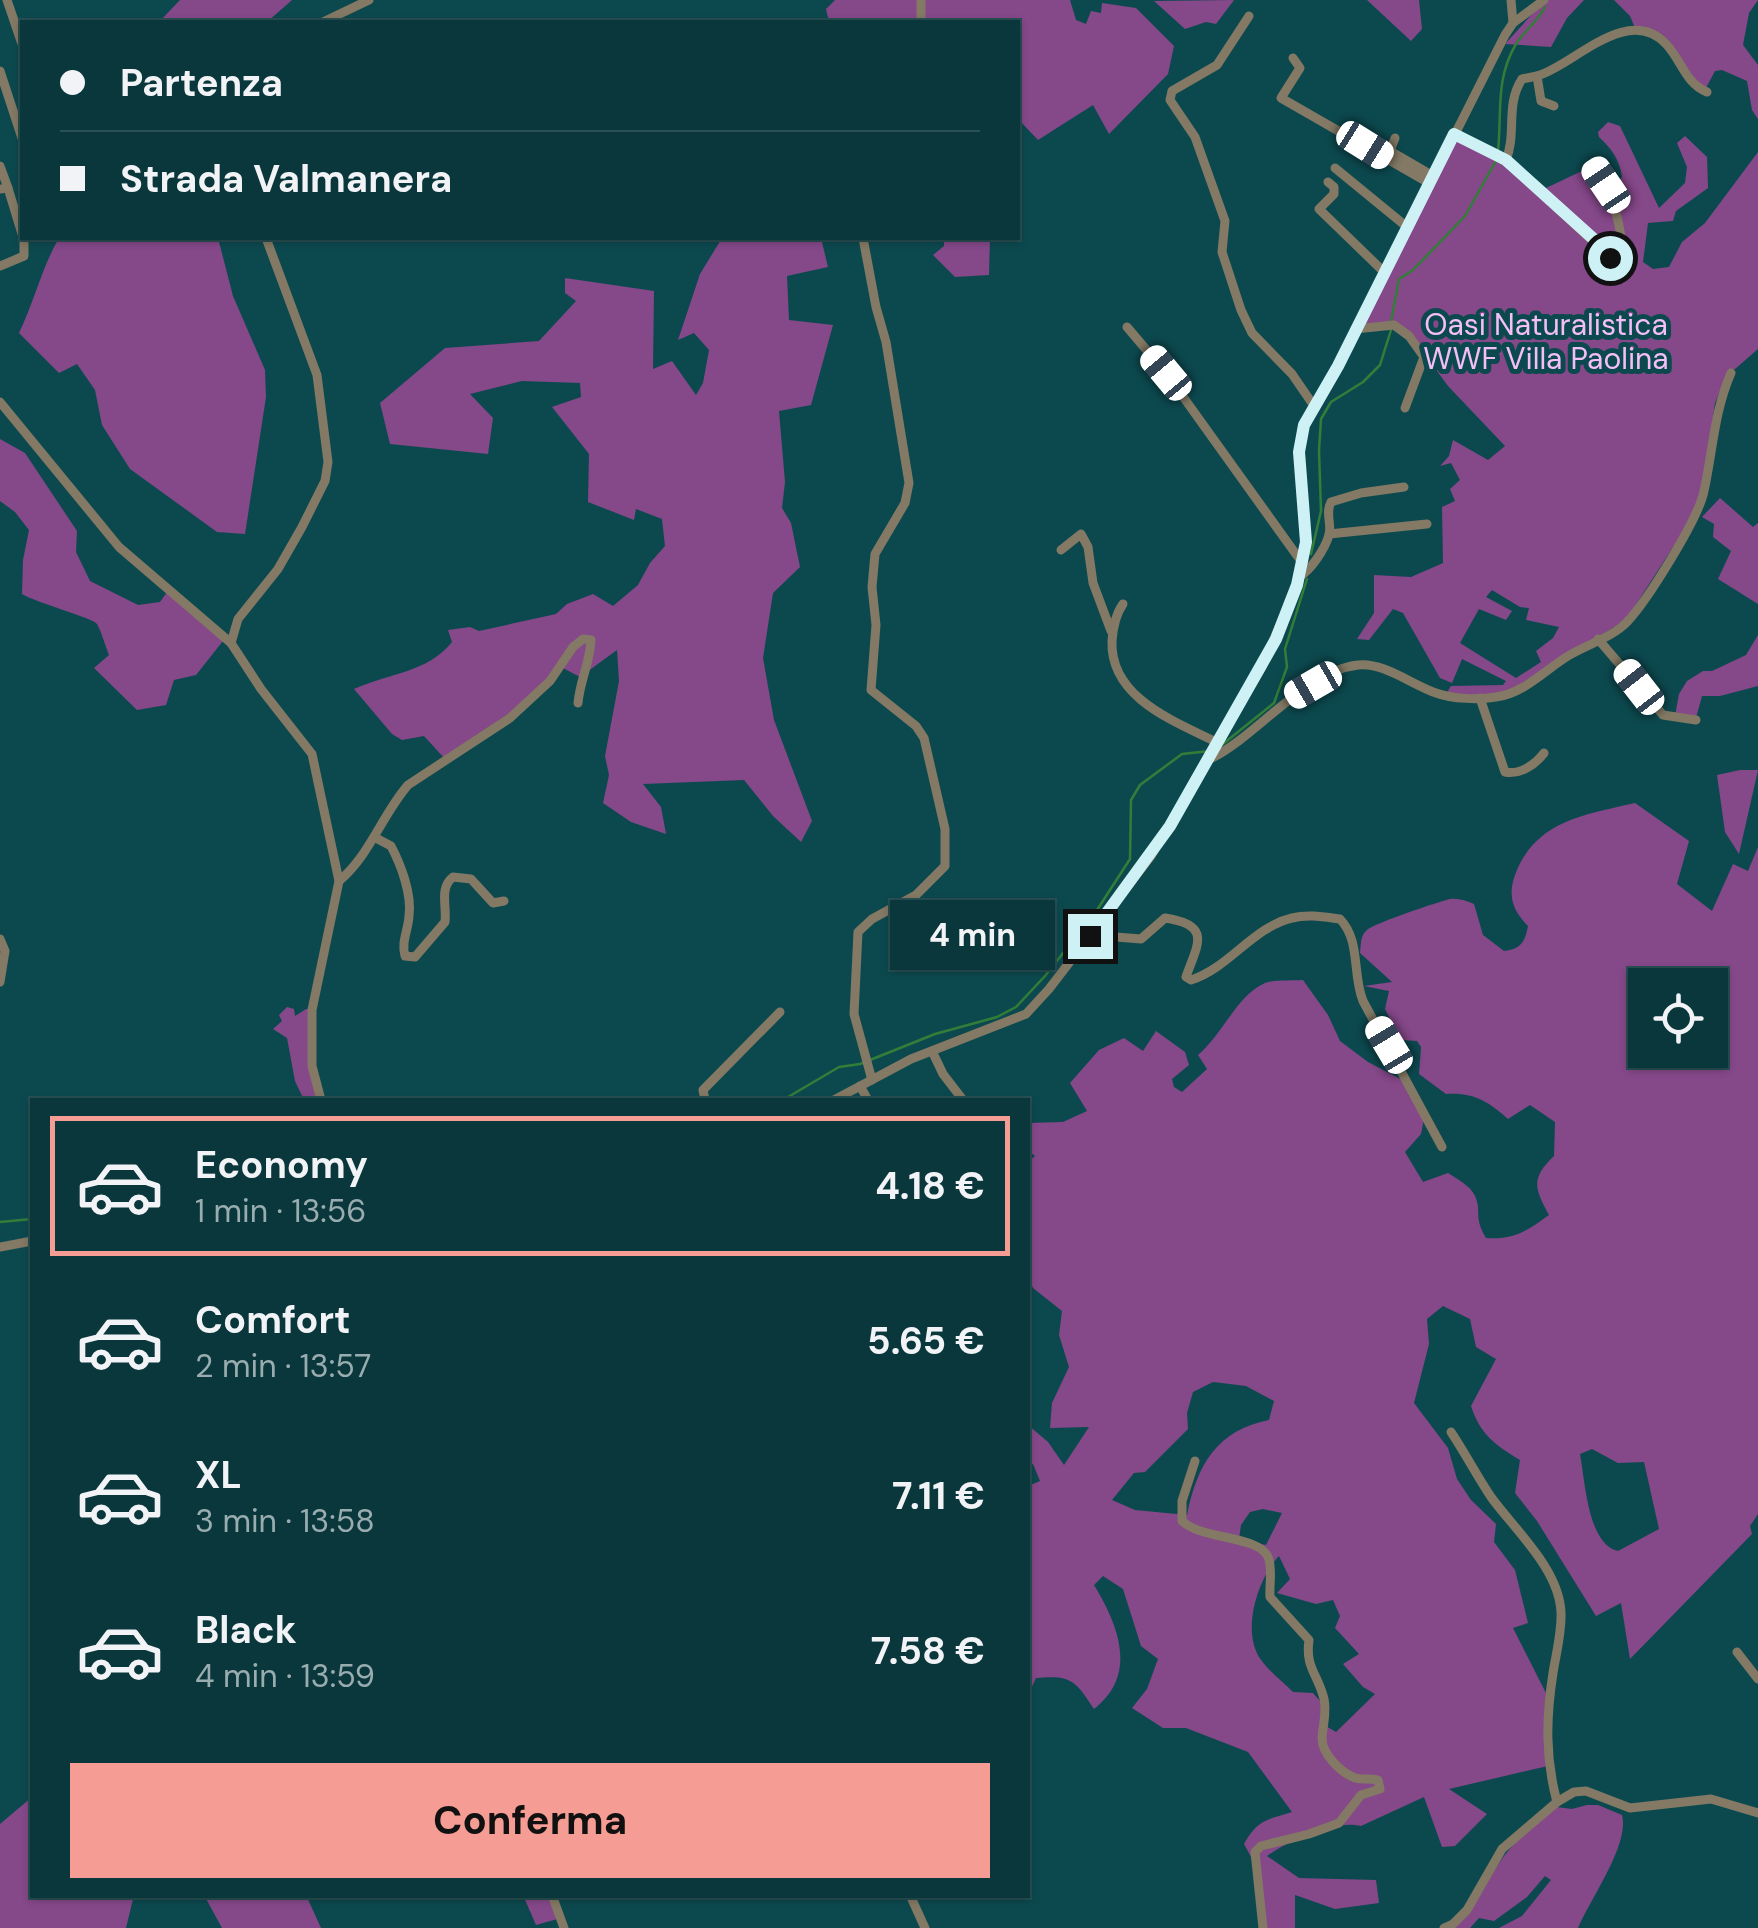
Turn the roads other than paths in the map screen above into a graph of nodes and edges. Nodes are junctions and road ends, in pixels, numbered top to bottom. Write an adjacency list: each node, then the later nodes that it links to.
1 (8, 0): 9 (street)
2 (369, 0): 7 (street)
3 (1511, 0): 8 (street)
4 (1552, 0): 5 (street)
5 (1539, 3): 8 (street)
6 (1249, 16): 36 (street)
7 (327, 20)
8 (1513, 23): 16 (street)
9 (20, 38)
10 (1293, 58): 22 (street)
11 (0, 71): 15 (street)
12 (1537, 76): 13 (street); 14 (street); 18 (street)
13 (1707, 92)
14 (1554, 106)
15 (20, 132)
16 (1454, 134): 18 (street); 22 (street)
17 (1395, 138): 22 (street)
18 (1500, 157): 19 (street)
19 (1593, 164)
20 (0, 166): 24 (street)
21 (1334, 168): 26 (street)
22 (1431, 180): 26 (street)
23 (1328, 182): 31 (street)
24 (4, 189): 25 (street)
25 (19, 210)
26 (1407, 227): 31 (street)
27 (24, 240): 30 (street)
28 (267, 240): 47 (street)
29 (863, 240): 61 (street)
30 (0, 266)
31 (1384, 272): 33 (street)
32 (1127, 327): 42 (street)
33 (1355, 330): 36 (street); 37 (street)
34 (1731, 373): 46 (street)
35 (0, 402): 47 (street)
36 (1314, 406): 42 (street)
37 (1405, 408)
38 (1404, 487): 40 (street)
39 (1427, 524): 40 (street)
40 (1329, 534): 43 (street)
41 (1060, 550): 45 (street)
42 (1303, 564): 43 (street)
43 (1299, 577): 51 (street)
44 (1122, 604): 45 (street)
45 (1112, 634): 51 (street)
46 (1598, 639): 48 (street); 50 (street)
47 (231, 642): 54 (street)
48 (1480, 698): 51 (street); 52 (street)
49 (578, 703): 53 (street)
50 (1696, 720)
51 (1214, 750): 56 (street)
52 (1544, 753)
53 (374, 837): 54 (street); 55 (street)
54 (339, 881): 63 (street)
55 (504, 901)
56 (1090, 936): 60 (street); 68 (street)
57 (0, 938): 58 (street)
58 (0, 982)
59 (780, 1012): 64 (street)
60 (932, 1051): 61 (street); 67 (street)
61 (872, 1080): 62 (street)
62 (860, 1086): 65 (street); 66 (street)
63 (320, 1098)
64 (704, 1098)
65 (838, 1098)
66 (867, 1098)
67 (961, 1098)
68 (1442, 1146)
69 (30, 1241): 70 (street)
70 (0, 1247)
71 (1451, 1432): 75 (street)
72 (1195, 1460): 81 (street)
73 (1736, 1652): 74 (street)
74 (1758, 1679)
75 (1561, 1799): 76 (street); 82 (street)
76 (1758, 1813)
77 (553, 1898): 79 (street)
78 (911, 1898): 80 (street)
79 (564, 1928)
80 (925, 1928)
81 (1263, 1928)
82 (1444, 1928)

